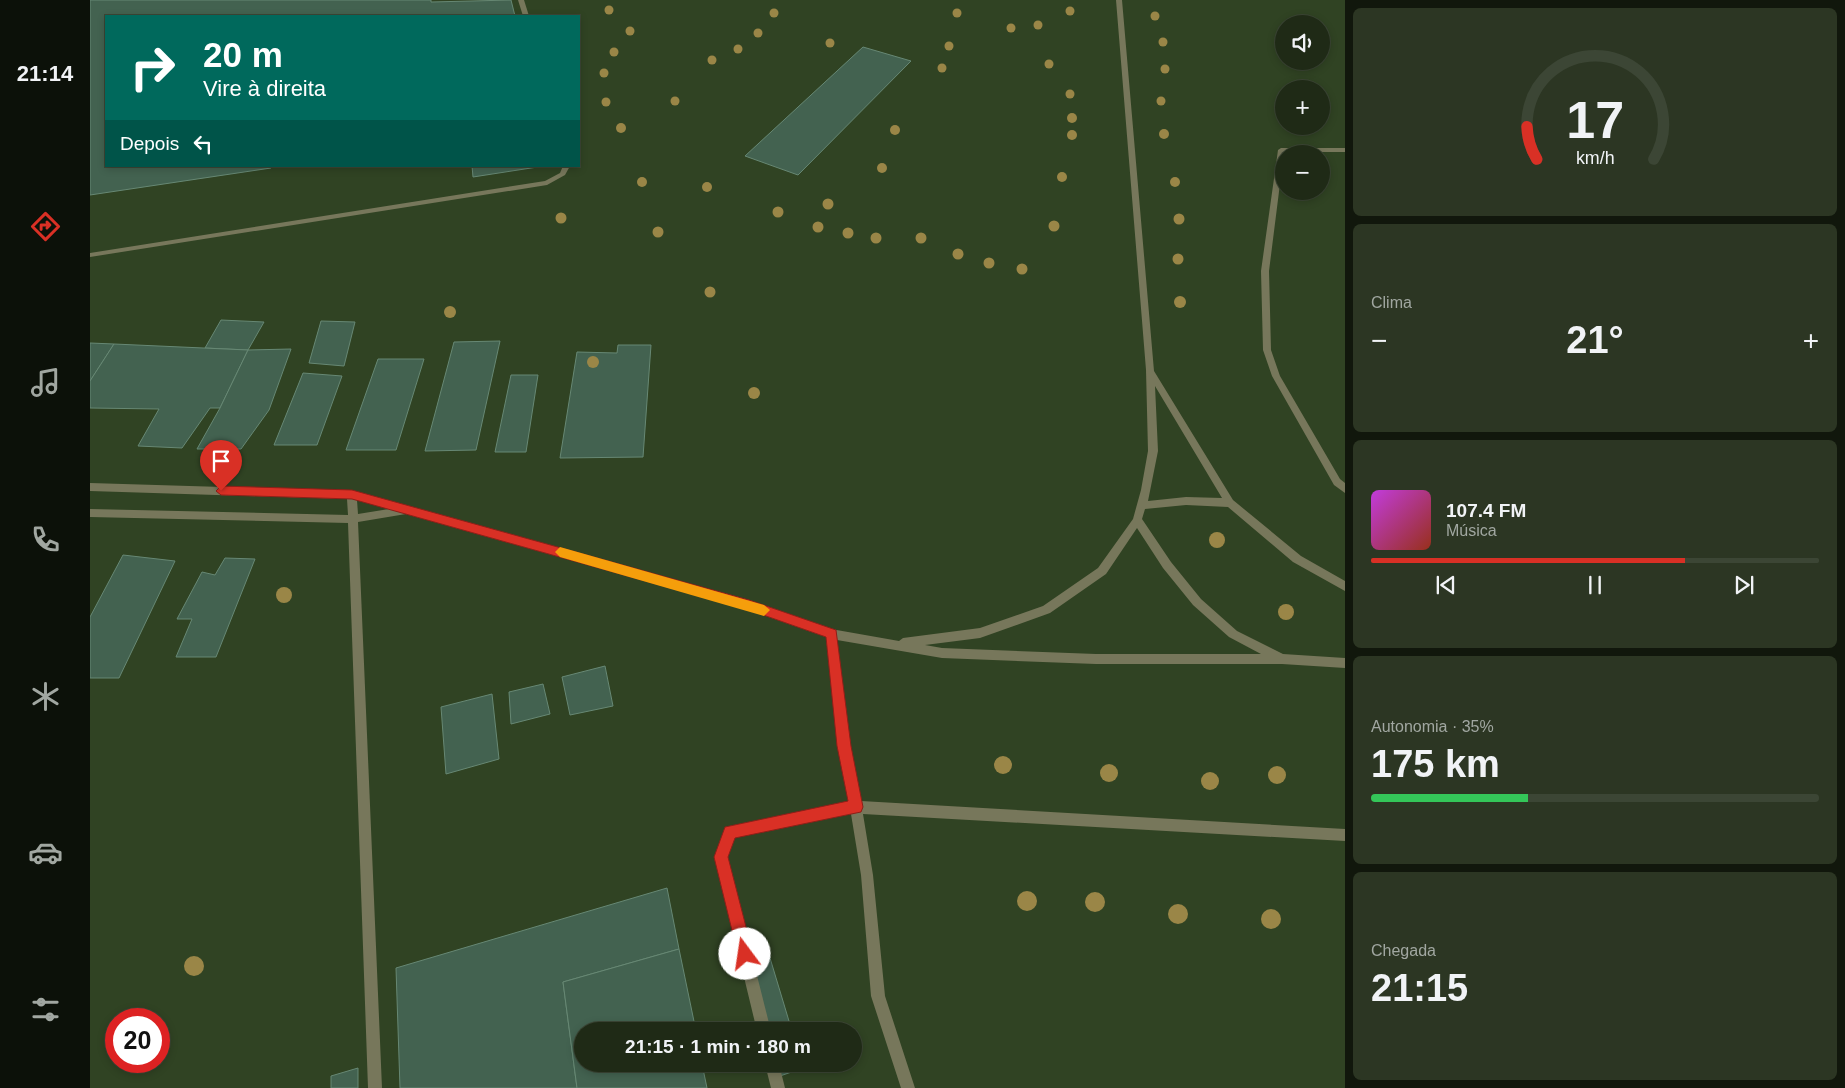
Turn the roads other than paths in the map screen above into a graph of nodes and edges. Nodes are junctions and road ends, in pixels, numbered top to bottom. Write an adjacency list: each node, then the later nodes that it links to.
1 (521, 0): 3 (lane)
2 (1119, 0): 7 (lane)
3 (526, 15)
4 (1345, 150): 9 (lane)
5 (566, 167): 6 (lane)
6 (90, 255)
7 (1150, 370): 11 (lane); 12 (lane)
8 (90, 487): 10 (lane)
9 (1345, 489)
10 (352, 495): 13 (lane); 15 (lane)
11 (1230, 503): 12 (lane); 17 (lane)
12 (1141, 506): 16 (lane)
13 (406, 511): 15 (lane); 19 (lane)
14 (90, 513): 15 (lane)
15 (353, 519): 27 (lane)
16 (1137, 520): 20 (lane); 21 (lane)
17 (1342, 585): 18 (lane)
18 (1345, 593)
19 (831, 634): 20 (lane); 23 (lane)
20 (892, 644): 21 (lane)
21 (1282, 658): 22 (lane)
22 (1345, 663)
23 (856, 807): 24 (lane); 25 (lane); 29 (lane)
24 (1345, 835)
25 (762, 1022)
26 (774, 1072): 28 (lane)
27 (375, 1088)
28 (778, 1088)
29 (908, 1088)

